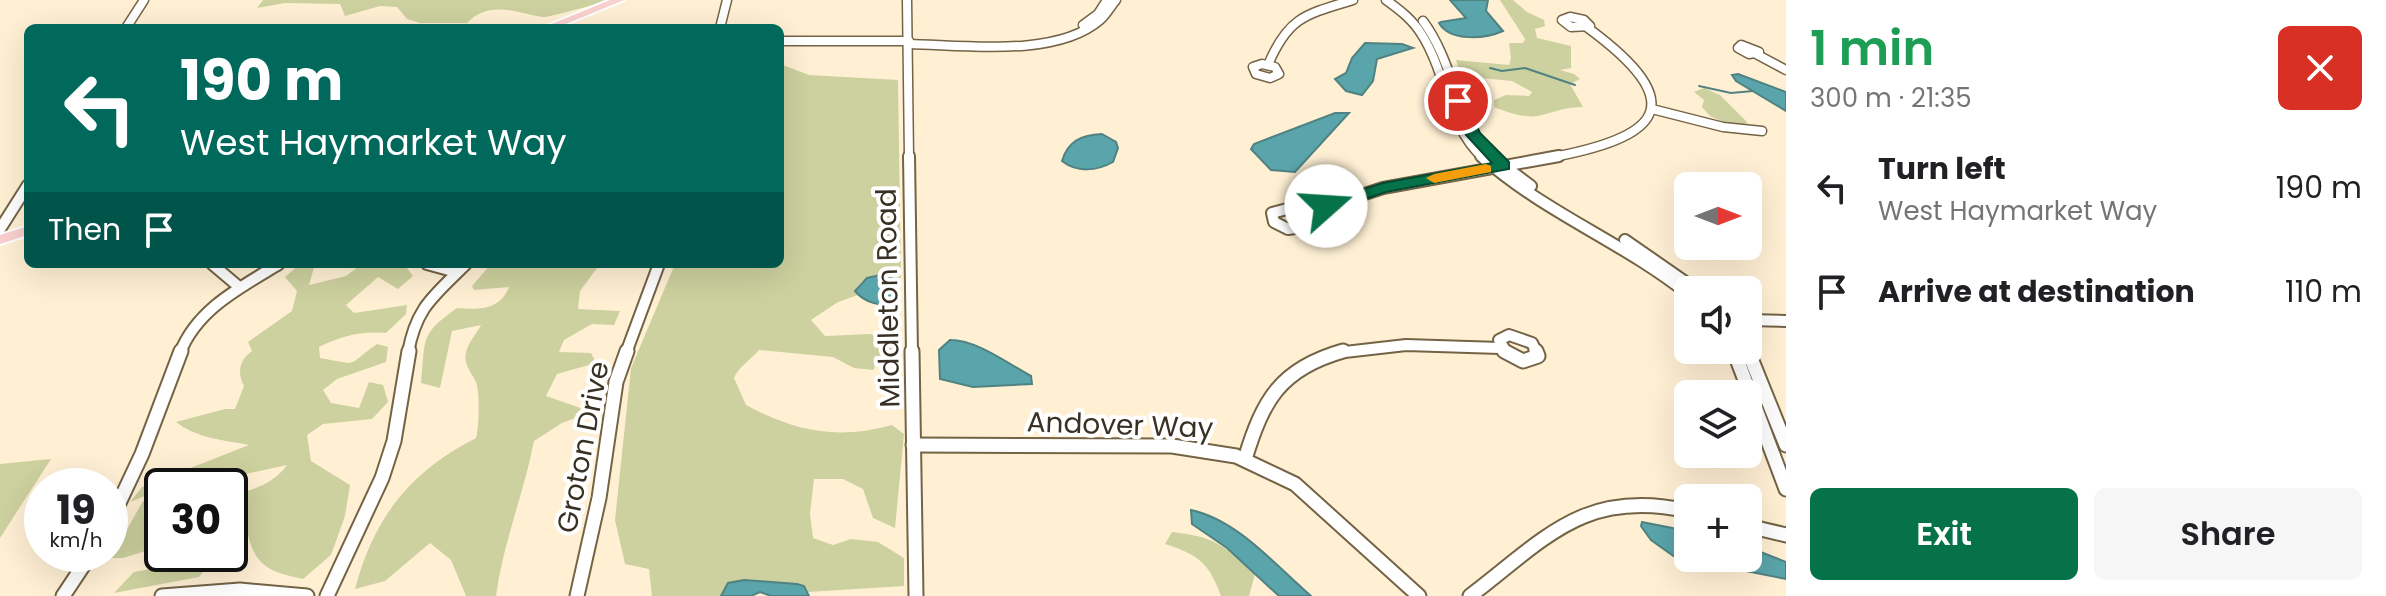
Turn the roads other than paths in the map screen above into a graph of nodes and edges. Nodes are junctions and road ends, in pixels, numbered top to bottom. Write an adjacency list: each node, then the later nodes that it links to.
1 (144, 0): 9 (street)
2 (619, 0): 10 (main road)
3 (727, 0): 11 (street)
4 (907, 0): 14 (street, Middleton Road)
5 (1353, 0): 16 (street)
6 (1386, 0): 17 (street)
7 (1396, 0): 17 (street)
8 (1110, 2): 14 (street)
9 (129, 24)
10 (557, 24)
11 (721, 24)
12 (1588, 28): 19 (street)
13 (784, 41): 14 (street)
14 (909, 42): 39 (street, Middleton Road)
15 (1756, 54): 18 (street)
16 (1268, 65)
17 (1442, 68): 21 (street)
18 (1786, 70)
19 (1652, 109): 20 (street); 21 (street)
20 (1762, 131)
21 (1498, 167): 23 (street); 31 (street); 32 (street)
22 (24, 191): 24 (street)
23 (1301, 215)
24 (0, 229)
25 (24, 231): 26 (main road)
26 (0, 240)
27 (217, 268): 33 (street)
28 (272, 268): 33 (street)
29 (461, 268): 51 (street)
30 (658, 268): 52 (street, Groton Drive)
31 (1679, 276)
32 (1674, 283)
33 (238, 286): 42 (street)
34 (1762, 320): 35 (street)
35 (1786, 321)
36 (1500, 348): 41 (street)
37 (1738, 364): 43 (street)
38 (1753, 364): 40 (street)
39 (913, 445): 41 (street, Andover Way); 53 (street, Middleton Road)
40 (1786, 445)
41 (1245, 459): 54 (street, Andover Way)
42 (128, 484)
43 (1786, 489)
44 (1674, 509): 55 (street)
45 (1762, 529): 46 (street)
46 (1786, 535)
47 (79, 572): 48 (street)
48 (63, 596)
49 (162, 596): 50 (street)
50 (307, 596)
51 (327, 596)
52 (577, 596)
53 (916, 596)
54 (1419, 596)
55 (1470, 596)

